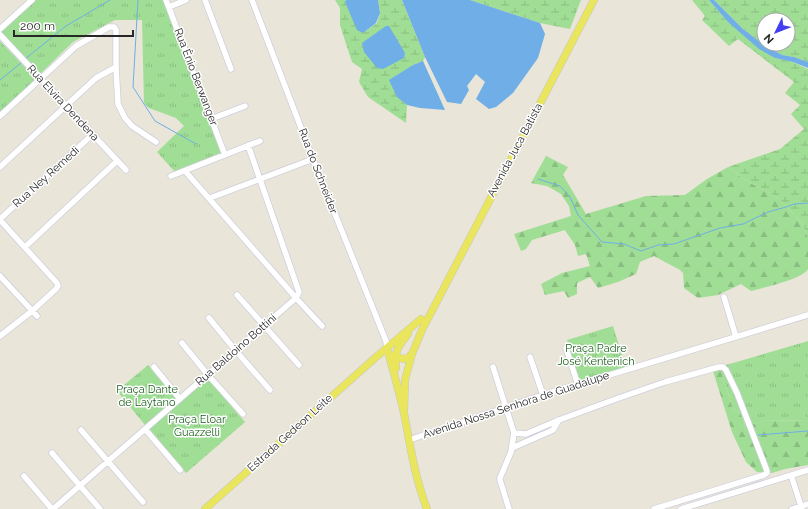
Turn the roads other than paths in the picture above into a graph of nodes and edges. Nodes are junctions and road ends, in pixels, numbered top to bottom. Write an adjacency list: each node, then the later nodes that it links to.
1 (32, 0): 8 (street)
2 (166, 0): 7 (street, Rua Ênio Berwanger)
3 (186, 0): 7 (street)
4 (205, 0): 11 (street)
5 (252, 0): 22 (street, Rua do Schneider)
6 (594, 0): 36 (main road, Avenida Juca Batista)
7 (169, 6): 16 (street, Rua Ênio Berwanger)
8 (0, 29)
9 (0, 35): 12 (street, Rua Elvira Dendena)
10 (116, 68): 12 (street); 13 (street); 19 (street)
11 (231, 69)
12 (40, 78): 13 (street, Rua Elvira Dendena); 15 (street)
13 (66, 106): 17 (street, Rua Elvira Dendena); 24 (street)
14 (245, 106): 16 (street)
15 (0, 116)
16 (211, 119): 21 (street, Rua Ênio Berwanger)
17 (92, 134): 23 (street, Rua Elvira Dendena); 30 (street, Rua Ney Remedi)
18 (260, 141): 20 (street)
19 (156, 142)
20 (248, 146): 21 (street); 28 (street)
21 (225, 155): 26 (street)
22 (313, 159): 28 (street); 49 (street, Rua do Schneider)
23 (117, 161): 25 (street, Rua Elvira Dendena); 31 (street)
24 (0, 167)
25 (126, 170)
26 (186, 171): 27 (street); 29 (street)
27 (171, 176)
28 (260, 179): 29 (street); 34 (street)
29 (210, 198): 34 (street)
30 (0, 220): 31 (street)
31 (25, 247): 37 (street)
32 (0, 276): 37 (street)
33 (237, 295): 42 (street)
34 (296, 298): 42 (street, Rua Baldoino Bottini); 43 (street)
35 (724, 298): 45 (street)
36 (437, 301): 41 (main road, Avenida Juca Batista); 51 (main road, Avenida Juca Batista)
37 (32, 311): 39 (street); 44 (street)
38 (808, 315): 45 (street, Avenida Nossa Senhora de Guadalupe)
39 (36, 316)
40 (209, 318): 50 (street)
41 (421, 319): 46 (main road, Avenida Juca Batista); 49 (main road, Avenida Juca Batista)
42 (264, 326): 50 (street, Rua Baldoino Bottini); 53 (street)
43 (322, 326)
44 (1, 334)
45 (736, 337): 57 (street, Avenida Nossa Senhora de Guadalupe)
46 (402, 341): 49 (main road); 49 (main road, Avenida Juca Batista); 51 (main road)
47 (182, 342): 56 (street)
48 (566, 348): 57 (street)
49 (390, 349): 51 (main road); 62 (main road, Avenida Juca Batista); 82 (main road, Estrada Gedeon Leite)
50 (236, 350): 56 (street, Rua Baldoino Bottini); 58 (street)
51 (412, 354): 62 (main road, Avenida Juca Batista)
52 (530, 357): 59 (street)
53 (299, 365)
54 (154, 367): 60 (street)
55 (493, 367): 61 (street)
56 (208, 375): 60 (street, Rua Baldoino Bottini); 63 (street)
57 (578, 385): 59 (street, Avenida Nossa Senhora de Guadalupe)
58 (270, 390)
59 (543, 396): 61 (street, Avenida Nossa Senhora de Guadalupe)
60 (180, 399): 65 (street, Rua Baldoino Bottini)
61 (506, 408): 67 (street); 68 (street, Avenida Nossa Senhora de Guadalupe)
62 (404, 412): 68 (main road, Avenida Juca Batista)
63 (243, 414)
64 (559, 420): 67 (street); 69 (street); 85 (street)
65 (145, 429): 71 (street, Rua Baldoino Bottini); 72 (street)
66 (81, 430): 71 (street)
67 (514, 433): 69 (street)
68 (409, 440): 83 (main road, Avenida Juca Batista)
69 (512, 448): 84 (street)
70 (52, 453): 76 (street)
71 (108, 461): 76 (street, Rua Baldoino Bottini); 77 (street)
72 (180, 470)
73 (808, 470): 74 (street)
74 (791, 475): 79 (street); 86 (street)
75 (24, 476): 80 (street)
76 (80, 486): 80 (street, Rua Baldoino Bottini); 81 (street)
77 (142, 502)
78 (808, 504): 79 (street)
79 (801, 508): 87 (street)
80 (53, 509)
81 (100, 509)
82 (204, 509)
83 (427, 509)
84 (509, 509)
85 (654, 509)
86 (682, 509)
87 (792, 509)

